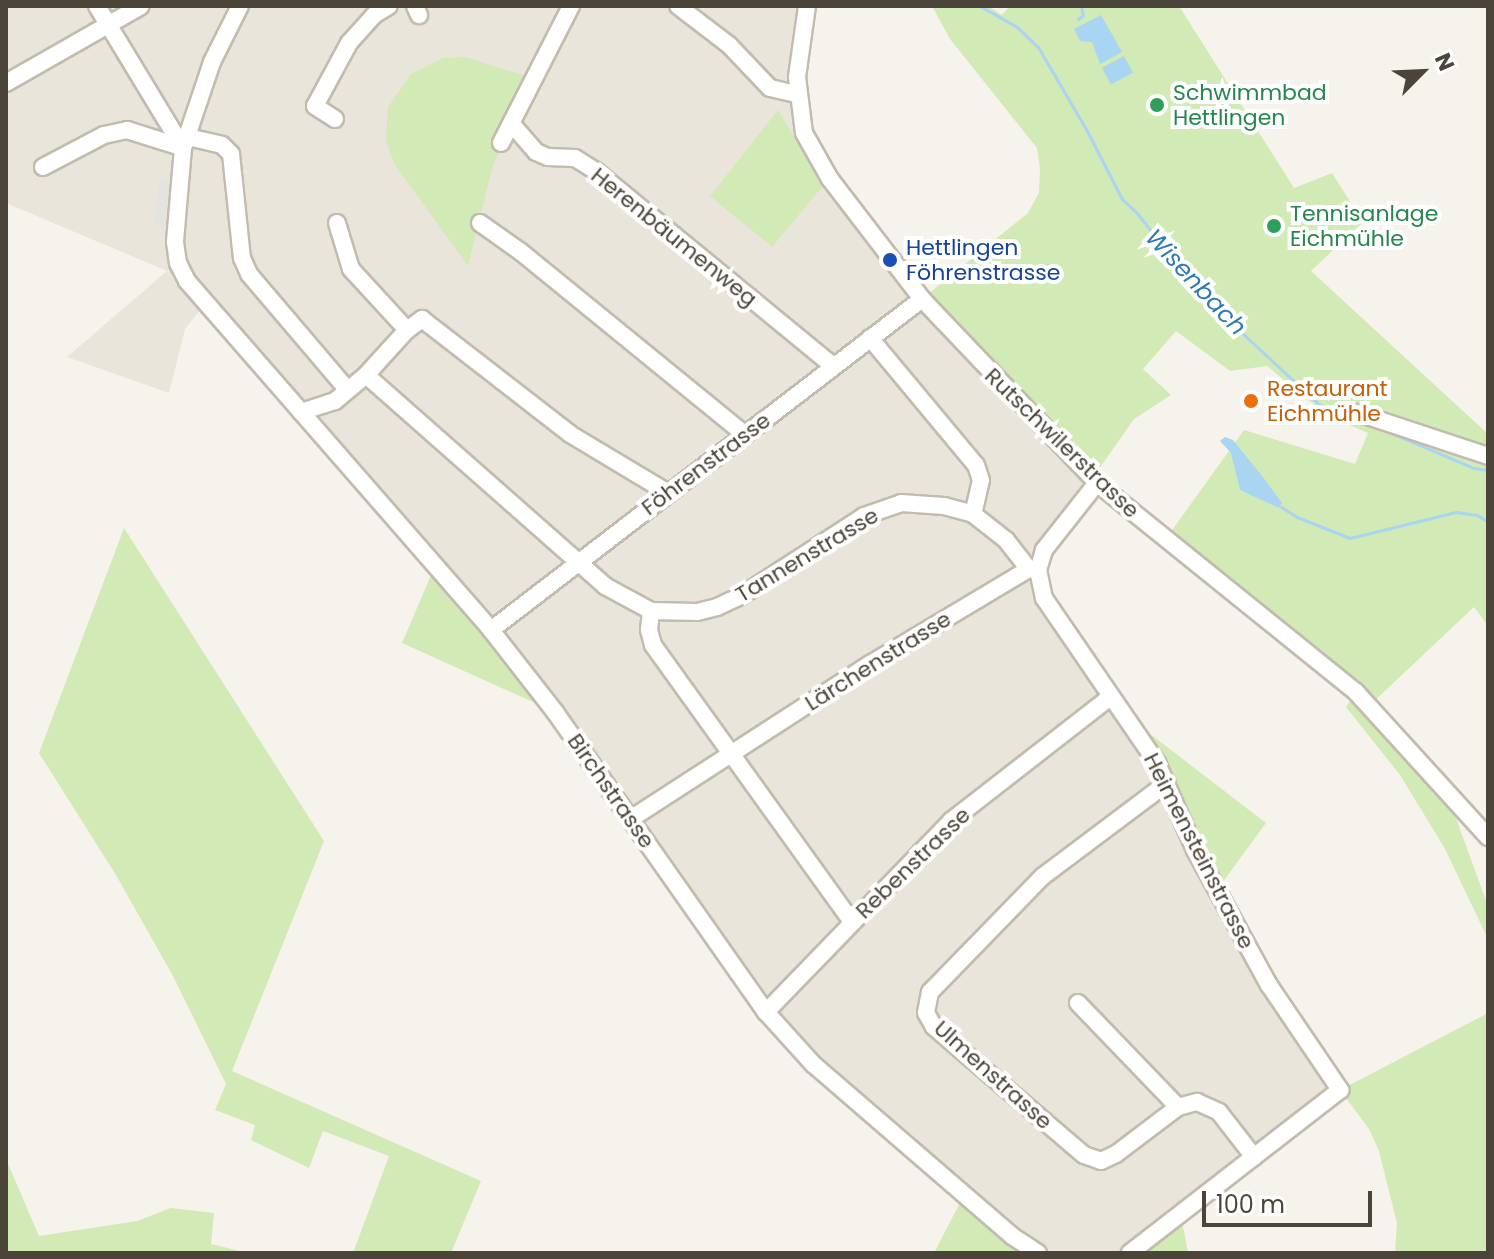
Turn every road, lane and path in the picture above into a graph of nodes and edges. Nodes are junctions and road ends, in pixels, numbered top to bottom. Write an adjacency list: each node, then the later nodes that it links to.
1 (97, 6): 8 (street)
2 (141, 6): 8 (street)
3 (240, 6): 13 (street, Birchstrasse)
4 (389, 6): 11 (street)
5 (571, 6): 12 (street)
6 (678, 6): 10 (street)
7 (807, 6): 10 (street, Rutschwilerstrasse)
8 (110, 23): 9 (street); 13 (street)
9 (6, 83)
10 (797, 94): 18 (street, Rutschwilerstrasse)
11 (335, 119)
12 (511, 123): 14 (street); 21 (street, Herenbäumenweg)
13 (186, 142): 15 (street); 23 (street); 24 (street, Birchstrasse)
14 (501, 143)
15 (43, 167)
16 (337, 223): 19 (street)
17 (480, 223): 26 (street)
18 (922, 299): 20 (street, Föhrenstrasse); 28 (street, Rutschwilerstrasse)
19 (407, 330): 22 (street); 29 (street)
20 (870, 338): 21 (street, Föhrenstrasse); 30 (street)
21 (833, 366): 26 (street, Föhrenstrasse)
22 (366, 375): 23 (street); 31 (street, Tannenstrasse)
23 (347, 389): 24 (street)
24 (301, 412): 34 (street, Birchstrasse)
25 (1358, 413): 27 (street)
26 (744, 434): 29 (street, Föhrenstrasse)
27 (1488, 456)
28 (1097, 483): 32 (street); 39 (street, Rutschwilerstrasse)
29 (668, 493): 31 (street, Föhrenstrasse)
30 (973, 514): 32 (street, Tannenstrasse); 33 (street, Tannenstrasse)
31 (577, 562): 33 (street, Tannenstrasse); 34 (street, Föhrenstrasse)
32 (1033, 569): 35 (street, Heimensteinstrasse); 36 (street, Lärchenstrasse)
33 (651, 611): 36 (street)
34 (491, 630): 38 (street, Birchstrasse)
35 (1110, 697): 37 (street, Heimensteinstrasse); 40 (street, Rebenstrasse)
36 (731, 754): 38 (street, Lärchenstrasse); 40 (street)
37 (1167, 783): 43 (street, Ulmenstrasse); 44 (street, Heimensteinstrasse)
38 (632, 818): 42 (street, Birchstrasse)
39 (1488, 837)
40 (852, 922): 42 (street, Rebenstrasse)
41 (1078, 1003): 43 (street)
42 (766, 1012): 45 (street, Birchstrasse)
43 (1178, 1107): 44 (street)
44 (1254, 1157): 46 (street)
45 (1038, 1253)
46 (1130, 1253)

